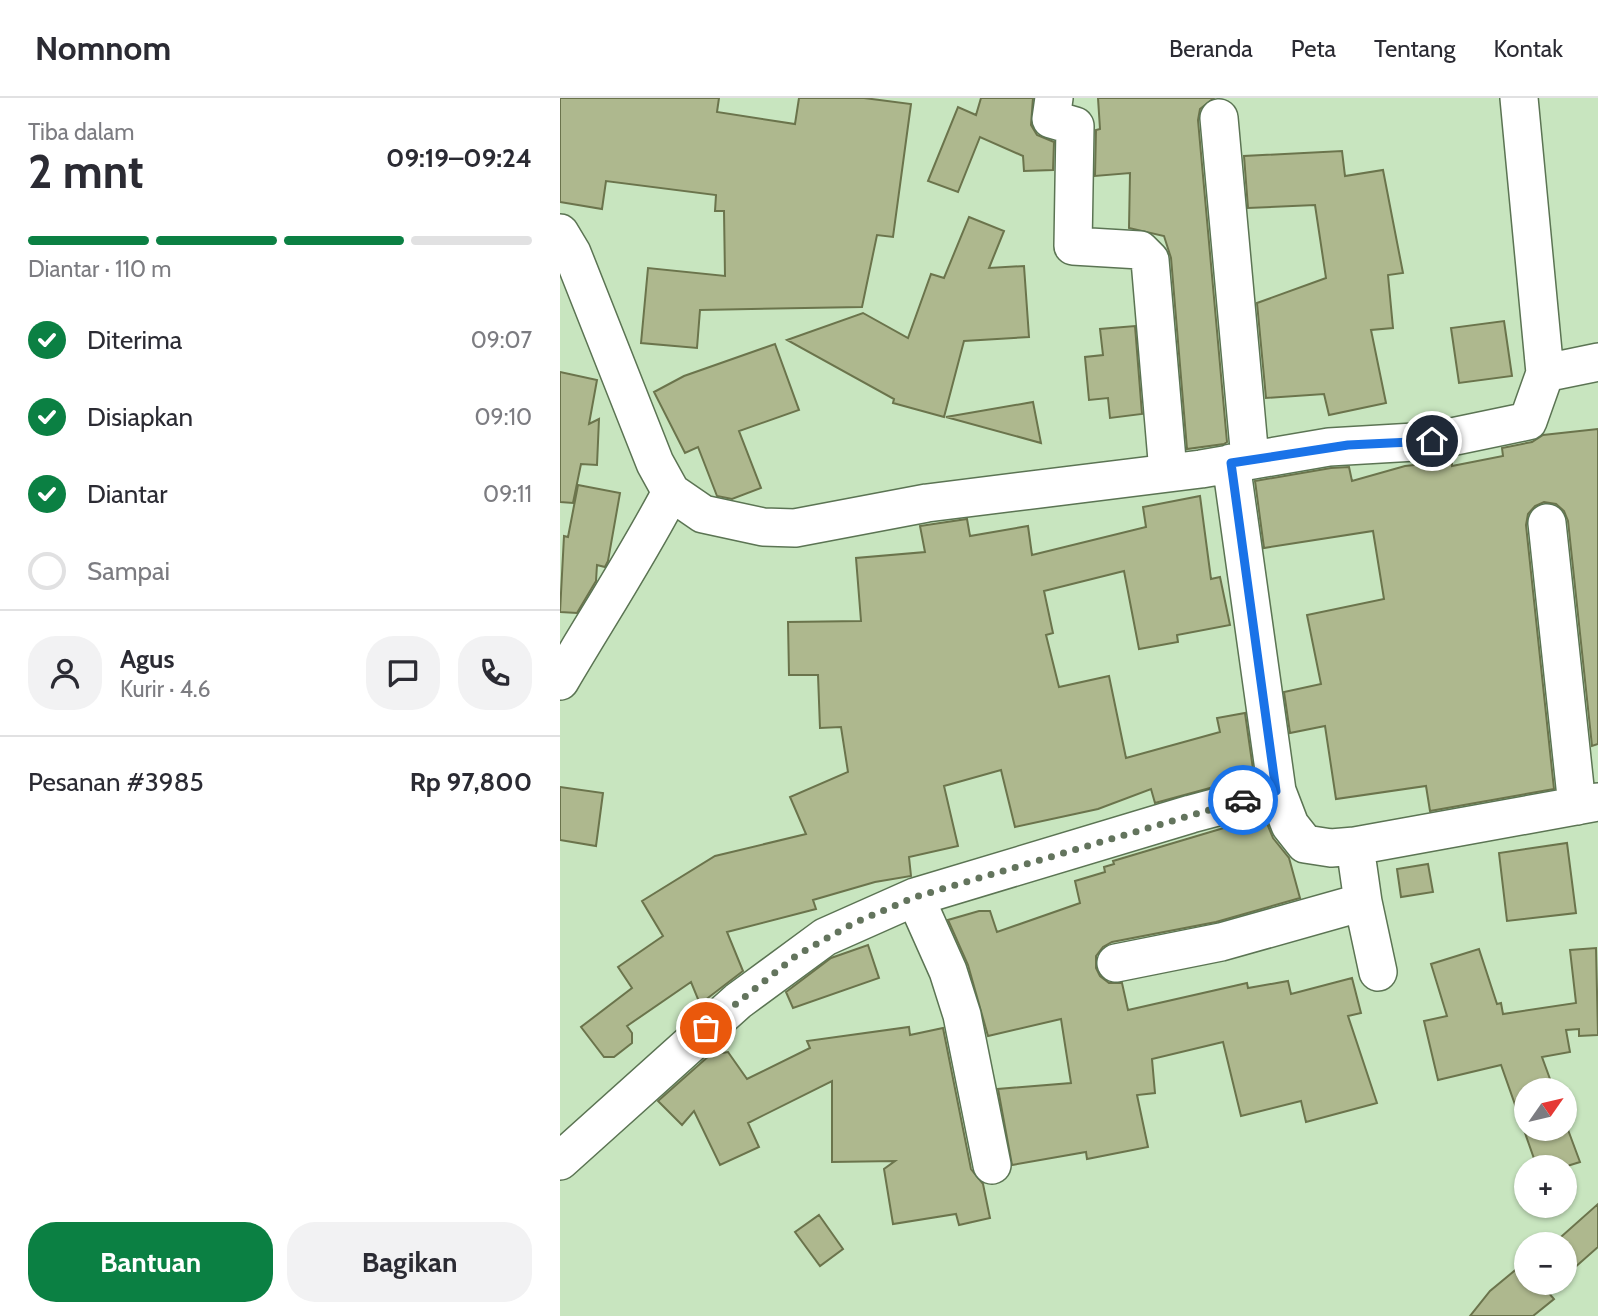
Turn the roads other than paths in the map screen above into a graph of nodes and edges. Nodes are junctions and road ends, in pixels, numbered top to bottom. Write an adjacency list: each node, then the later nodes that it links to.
1 (1054, 98): 8 (street)
2 (1519, 98): 6 (street)
3 (1219, 118): 7 (street)
4 (560, 233): 9 (street)
5 (1598, 362): 6 (street)
6 (1545, 373): 7 (street)
7 (1240, 461): 8 (street); 12 (street)
8 (1168, 472): 9 (street)
9 (671, 492): 11 (street)
10 (1547, 523): 13 (street)
11 (560, 681)
12 (1276, 791): 14 (street); 15 (street)
13 (1588, 804): 14 (street)
14 (1355, 846): 16 (street)
15 (915, 897): 19 (street); 20 (street)
16 (1363, 902): 17 (street); 18 (street)
17 (1116, 963)
18 (1378, 972)
19 (560, 1161)
20 (992, 1165)

